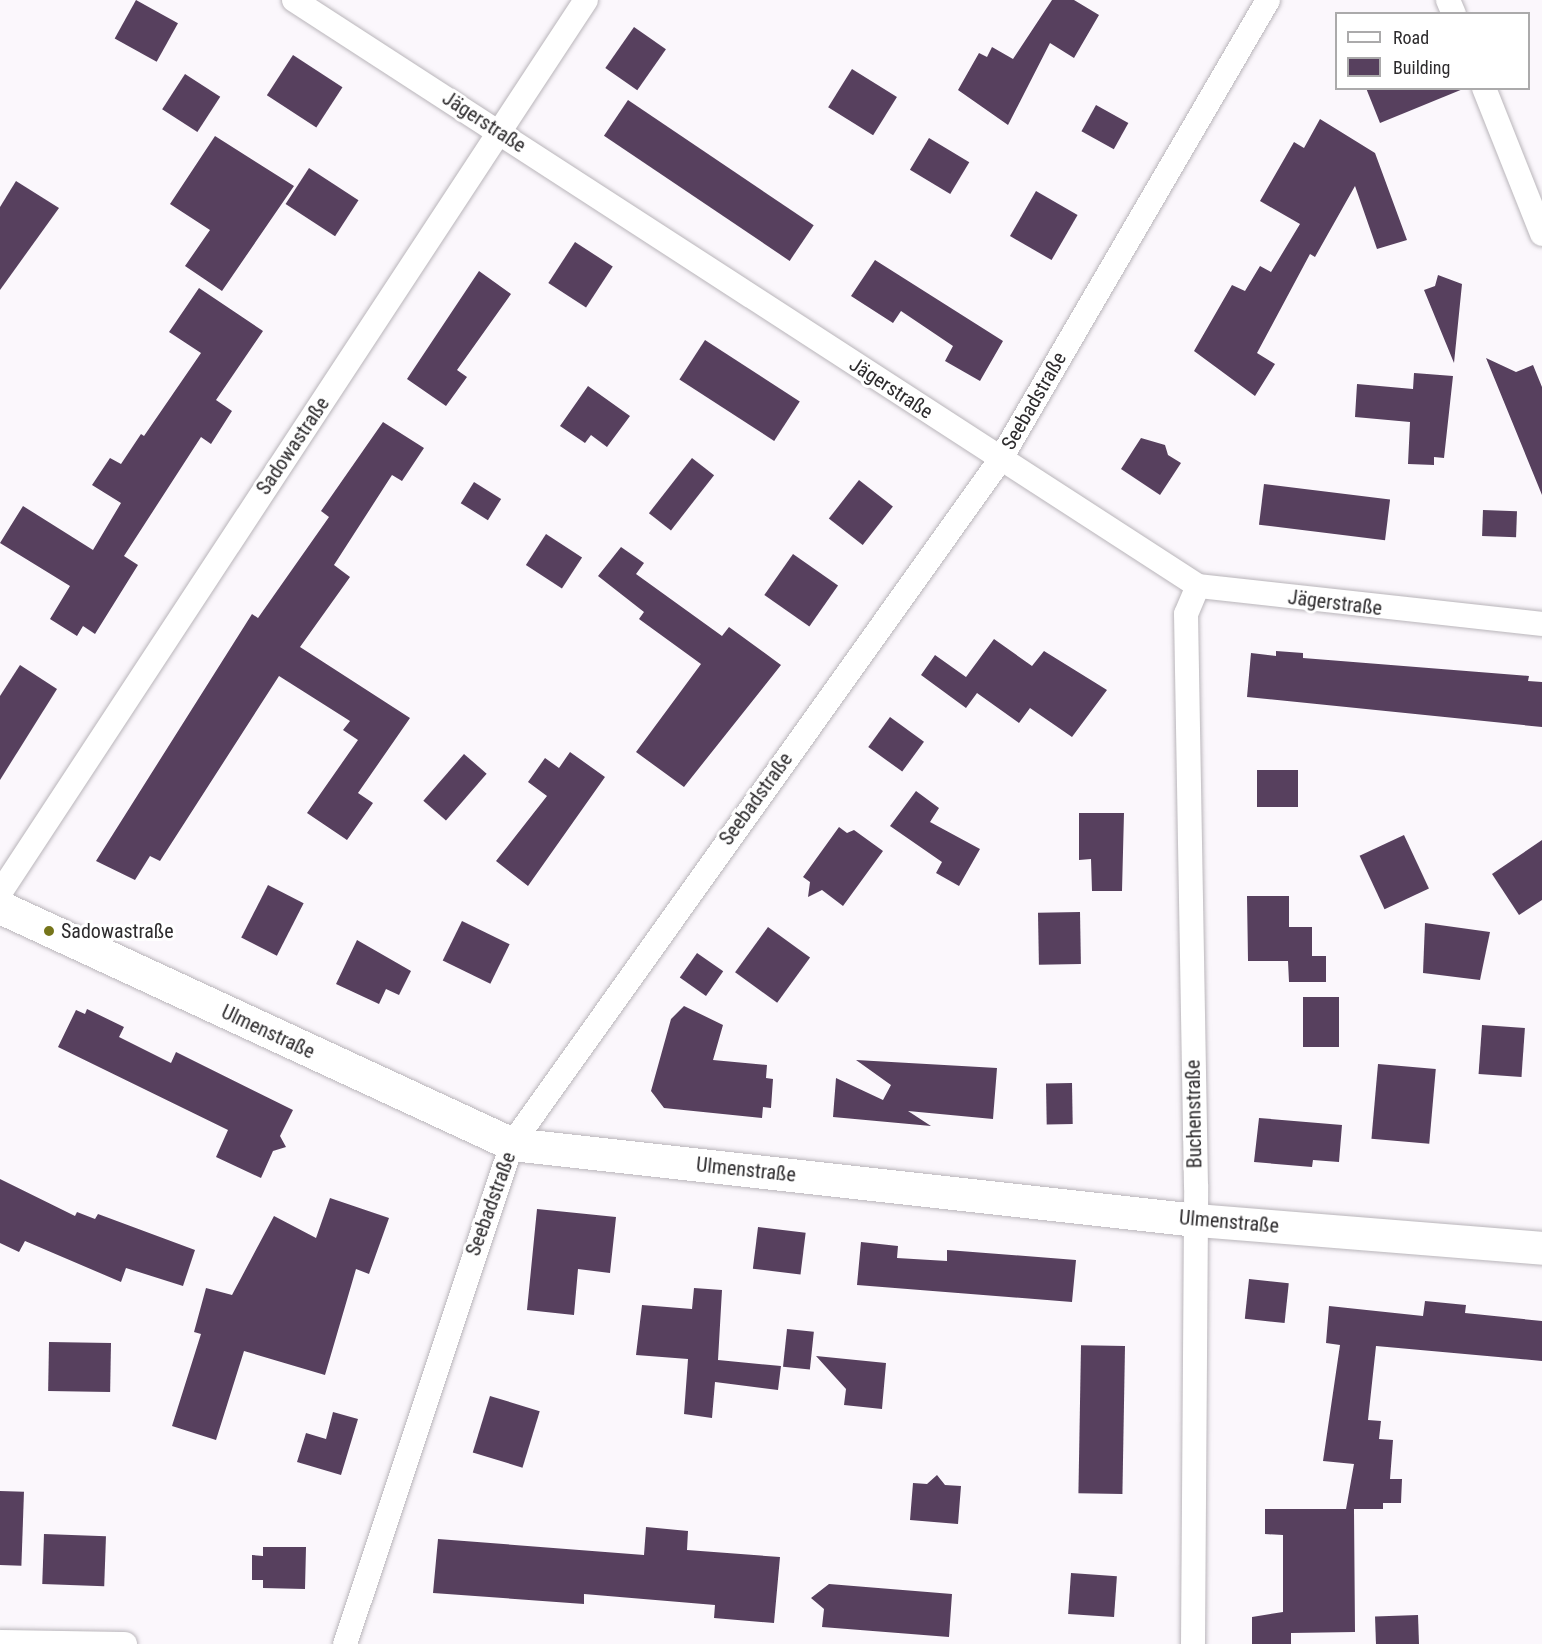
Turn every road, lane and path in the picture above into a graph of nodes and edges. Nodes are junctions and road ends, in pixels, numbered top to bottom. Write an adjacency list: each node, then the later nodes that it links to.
1 (294, 0): 5 (street, Jägerstraße)
2 (586, 0): 5 (street, Sadowastraße)
3 (1269, 0): 7 (street, Seebadstraße)
4 (1485, 90): 6 (street)
5 (501, 133): 7 (street, Jägerstraße); 10 (street, Sadowastraße)
6 (1542, 234)
7 (1000, 460): 8 (street, Jägerstraße); 12 (street, Seebadstraße)
8 (1198, 586): 9 (street, Jägerstraße); 13 (street, Buchenstraße)
9 (1542, 624)
10 (0, 893)
11 (0, 907): 12 (street, Ulmenstraße)
12 (512, 1144): 13 (street, Ulmenstraße); 17 (street, Seebadstraße)
13 (1196, 1220): 14 (street, Ulmenstraße); 18 (street, Buchenstraße)
14 (1542, 1248)
15 (0, 1642): 16 (street)
16 (125, 1644)
17 (345, 1644)
18 (1193, 1644)

